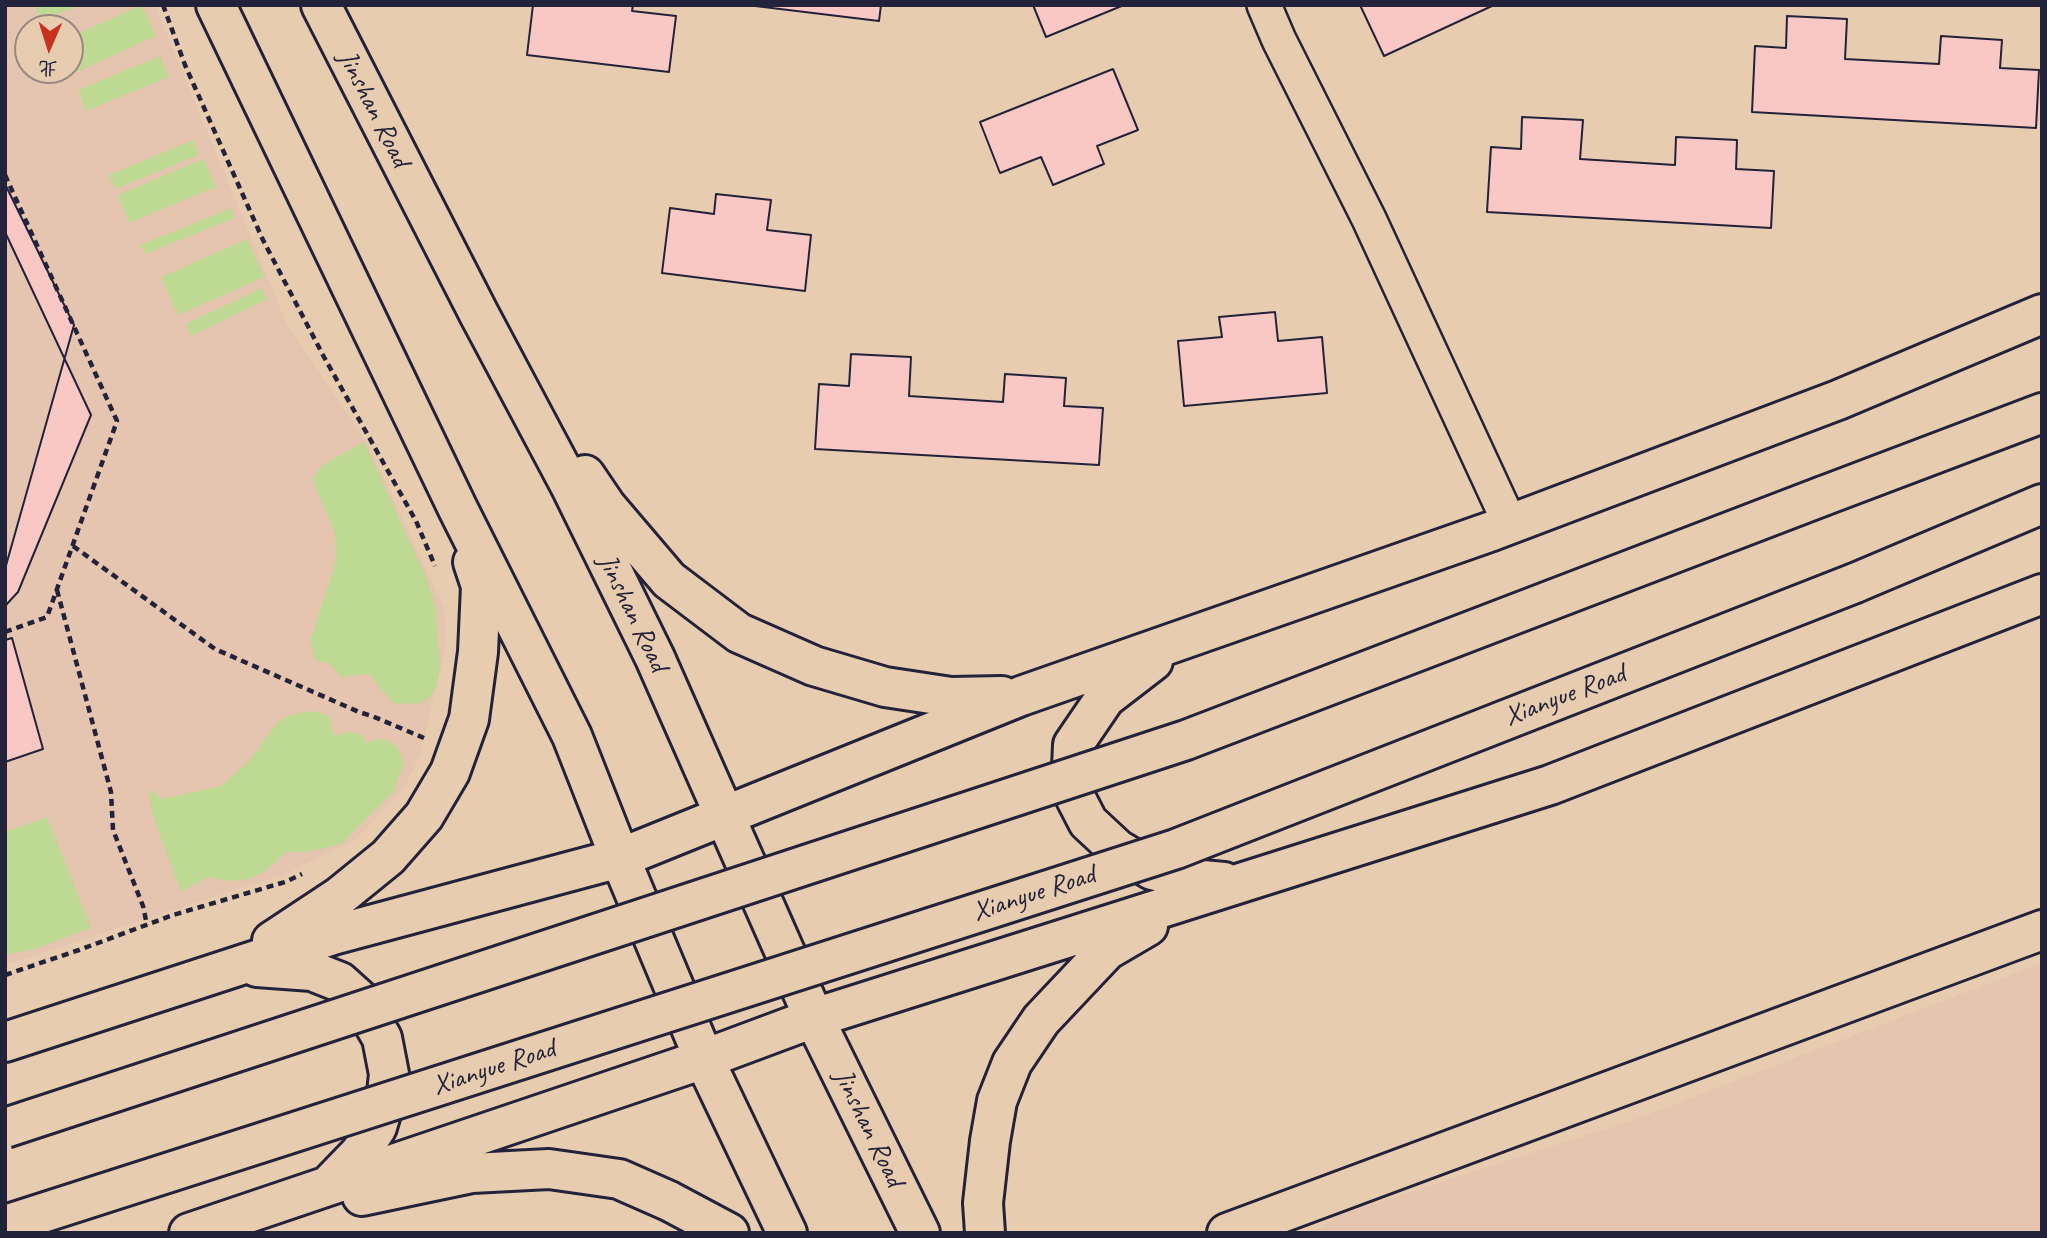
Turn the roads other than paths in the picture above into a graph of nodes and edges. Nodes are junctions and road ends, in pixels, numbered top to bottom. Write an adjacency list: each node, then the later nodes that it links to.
1 (216, 5): 8 (main road)
2 (320, 5): 4 (main road, Jinshan Road)
3 (1264, 5): 9 (street)
4 (479, 314): 12 (main road); 13 (main road, Jinshan Road)
5 (2042, 314): 9 (main road)
6 (2042, 413): 21 (main road, bridge)
7 (2042, 504): 23 (main road, Xianyue Road, bridge)
8 (458, 509): 14 (main road); 17 (main road)
9 (1510, 524): 11 (main road)
10 (2042, 594): 15 (main road)
11 (1179, 640): 12 (main road); 15 (main road)
12 (1021, 696): 13 (main road)
13 (723, 816): 14 (main road); 18 (main road, Jinshan Road)
14 (620, 858): 17 (main road); 20 (main road)
15 (1219, 889): 18 (main road); 28 (main road)
16 (2042, 930): 29 (main road)
17 (233, 967): 19 (main road); 22 (main road)
18 (814, 1018): 20 (main road); 27 (main road, Jinshan Road)
19 (5, 1042)
20 (704, 1059): 22 (main road); 26 (main road)
21 (5, 1128)
22 (329, 1185): 24 (main road)
23 (5, 1225)
24 (196, 1231): 25 (main road)
25 (729, 1233)
26 (787, 1233)
27 (920, 1233)
28 (985, 1233)
29 (1227, 1233)

